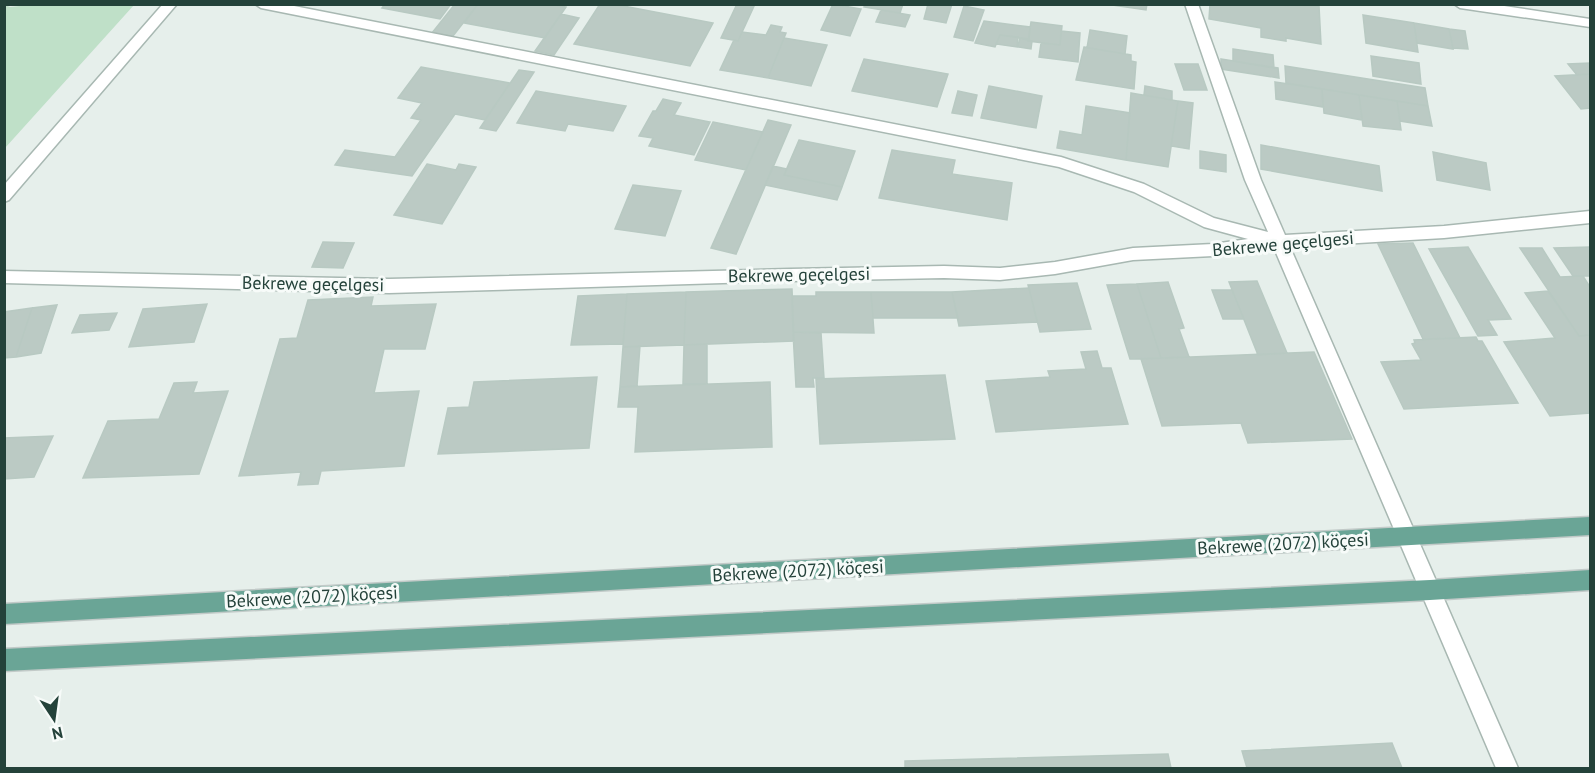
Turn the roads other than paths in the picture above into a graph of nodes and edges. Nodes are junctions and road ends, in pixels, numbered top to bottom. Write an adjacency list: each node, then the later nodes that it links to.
1 (171, 4): 7 (street)
2 (261, 4): 9 (street)
3 (1191, 4): 9 (street)
4 (1460, 4): 5 (street)
5 (1549, 11): 6 (street)
6 (1590, 23)
7 (4, 196)
8 (1590, 216): 9 (street, Bekrewe geçelgesi)
9 (1279, 241): 10 (street, Bekrewe geçelgesi); 12 (street)
10 (4, 277)
11 (1590, 526): 12 (main road, Bekrewe (2072) köçesi)
12 (1408, 537): 14 (street); 15 (main road, Bekrewe (2072) köçesi)
13 (1590, 580): 14 (main road)
14 (1430, 590): 16 (main road); 17 (street)
15 (4, 614)
16 (4, 660)
17 (1507, 768)

